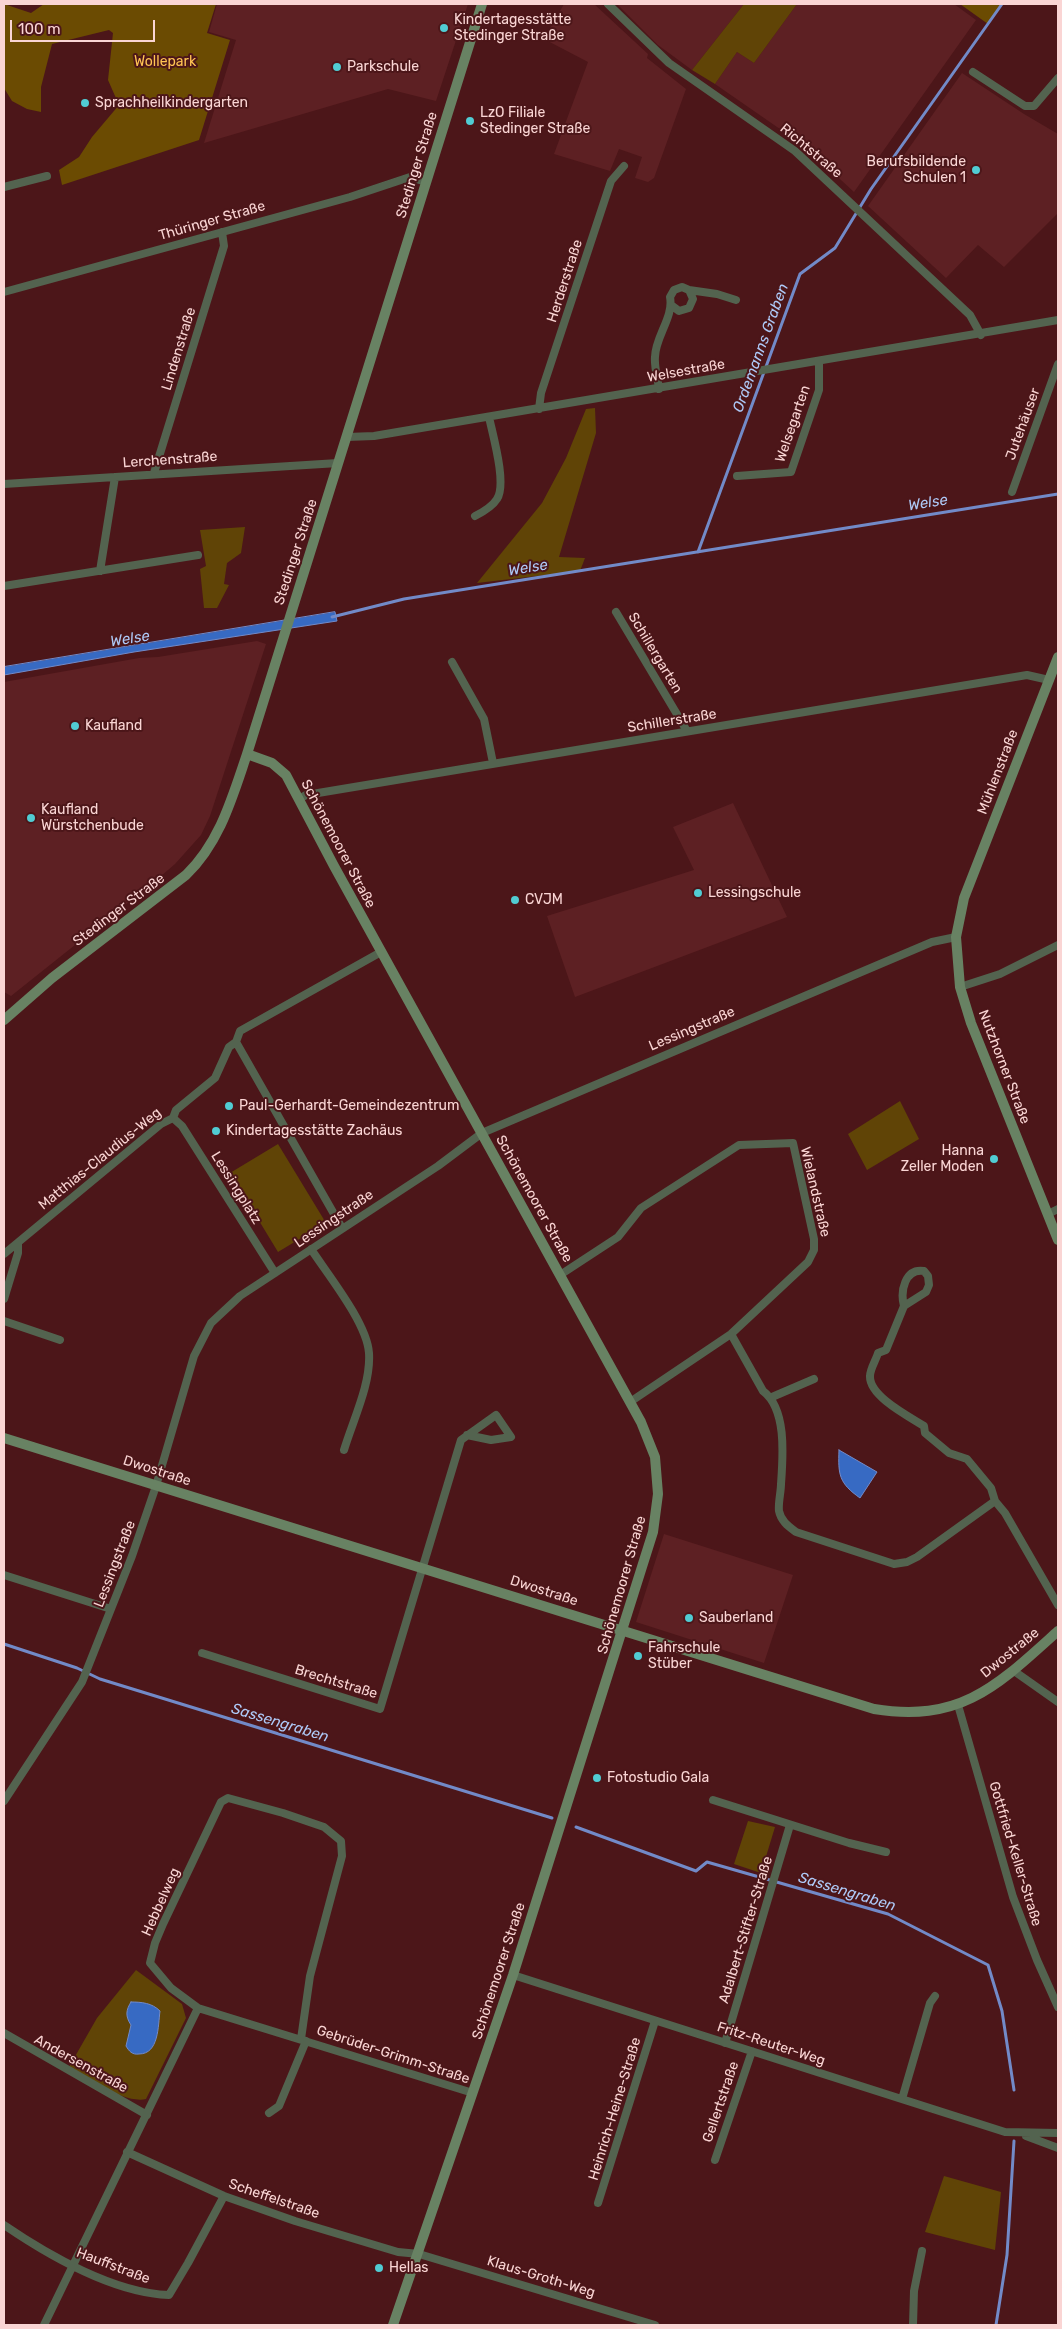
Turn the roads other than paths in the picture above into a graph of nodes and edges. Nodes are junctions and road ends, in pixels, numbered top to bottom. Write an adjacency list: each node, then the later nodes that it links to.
1 (482, 4): 7 (street, Stedinger Straße)
2 (608, 4): 15 (street, Richtstraße)
3 (973, 72): 4 (street)
4 (1058, 78)
5 (624, 166): 19 (street, Herderstraße)
6 (47, 176): 8 (street)
7 (426, 182): 9 (street, Thüringer Straße); 21 (street, Stedinger Straße)
8 (4, 187)
9 (222, 232): 11 (street, Thüringer Straße); 23 (street, Lindenstraße)
10 (689, 290): 12 (street); 13 (street); 13 (street)
11 (4, 292)
12 (736, 300)
13 (671, 305): 18 (street)
14 (1058, 320): 15 (street, Welsestraße)
15 (981, 335): 16 (street, Welsestraße)
16 (820, 361): 18 (street, Welsestraße); 24 (street, Welsegarten)
17 (1058, 364): 27 (street, Jutehäuser)
18 (659, 389): 19 (street, Welsestraße)
19 (539, 409): 20 (street, Welsestraße)
20 (489, 418): 21 (street, Welsestraße); 28 (street)
21 (347, 437): 22 (street, Stedinger Straße)
22 (338, 463): 23 (street, Lerchenstraße); 37 (street, Stedinger Straße)
23 (154, 473): 25 (street, Lerchenstraße)
24 (737, 476)
25 (115, 477): 26 (street, Lerchenstraße); 30 (street)
26 (4, 484)
27 (1012, 492)
28 (475, 516)
29 (198, 555): 30 (street)
30 (100, 571): 31 (street)
31 (4, 586)
32 (616, 612): 36 (street, Schillergarten)
33 (1058, 657): 35 (street, Mühlenstraße)
34 (452, 662): 38 (street)
35 (1049, 680): 36 (street, Schillerstraße); 40 (street, Mühlenstraße)
36 (687, 731): 38 (street, Schillerstraße)
37 (248, 754): 39 (street, Schönemoorer Straße); 45 (street, Stedinger Straße)
38 (493, 763): 39 (street, Schillerstraße)
39 (299, 799): 43 (street, Schönemoorer Straße)
40 (964, 898): 41 (street, Nutzhorner Straße)
41 (956, 937): 44 (street, Nutzhorner Straße); 48 (street, Lessingstraße)
42 (1058, 946): 44 (street)
43 (381, 952): 46 (street, Matthias-Claudius-Weg); 48 (street, Schönemoorer Straße)
44 (960, 987): 50 (street, Nutzhorner Straße)
45 (5, 1016)
46 (236, 1042): 47 (street, Matthias-Claudius-Weg); 51 (street)
47 (173, 1118): 53 (street, Matthias-Claudius-Weg); 56 (street, Lessingplatz)
48 (482, 1133): 51 (street, Lessingstraße); 57 (street, Schönemoorer Straße)
49 (1058, 1209): 50 (street)
50 (1048, 1214): 52 (street, Nutzhorner Straße)
51 (342, 1228): 54 (street, Lessingstraße)
52 (1058, 1240)
53 (18, 1243): 55 (street, Matthias-Claudius-Weg); 58 (street)
54 (311, 1249): 56 (street, Lessingstraße); 69 (street)
55 (4, 1254)
56 (275, 1273): 70 (street, Lessingstraße)
57 (560, 1275): 62 (street, Wielandstraße); 66 (street, Schönemoorer Straße)
58 (7, 1276): 59 (street)
59 (4, 1299)
60 (904, 1306): 60 (street); 71 (street)
61 (4, 1321): 63 (street)
62 (731, 1334): 65 (street); 66 (street, Wielandstraße)
63 (60, 1340)
64 (814, 1379): 65 (street)
65 (772, 1397): 71 (street)
66 (630, 1402): 76 (street, Schönemoorer Straße)
67 (467, 1435): 67 (street); 72 (street)
68 (4, 1438): 70 (street, Dwostraße)
69 (344, 1450)
70 (156, 1486): 72 (street, Dwostraße); 75 (street, Lessingstraße)
71 (995, 1501): 74 (street)
72 (422, 1568): 76 (street, Dwostraße); 78 (street, Brechtstraße)
73 (4, 1575): 75 (street)
74 (1058, 1605)
75 (111, 1609): 83 (street, Lessingstraße)
76 (623, 1631): 81 (street, Dwostraße); 86 (street, Schönemoorer Straße)
77 (1058, 1631): 79 (street, Dwostraße)
78 (202, 1653)
79 (1014, 1671): 80 (street); 81 (street, Dwostraße)
80 (1058, 1702)
81 (958, 1705): 88 (street, Gottfried-Keller-Straße)
82 (713, 1800): 84 (street)
83 (4, 1801)
84 (790, 1825): 85 (street); 93 (street, Adalbert-Stifter-Straße)
85 (886, 1852)
86 (513, 1976): 90 (street, Fritz-Reuter-Weg); 95 (street, Schönemoorer Straße)
87 (935, 1996): 96 (street)
88 (1058, 2007)
89 (198, 2008): 92 (street, Gebrüder-Grimm-Straße); 92 (street, Hebbelweg); 98 (street)
90 (655, 2021): 93 (street, Fritz-Reuter-Weg); 105 (street, Heinrich-Heine-Straße)
91 (4, 2033): 98 (street, Andersenstraße)
92 (303, 2040): 95 (street, Gebrüder-Grimm-Straße); 97 (street, Gebrüder-Grimm-Straße)
93 (724, 2043): 94 (street, Fritz-Reuter-Weg)
94 (752, 2051): 96 (street, Fritz-Reuter-Weg); 103 (street, Gellertstraße)
95 (473, 2093): 108 (street, Schönemoorer Straße)
96 (902, 2099): 100 (street, Fritz-Reuter-Weg)
97 (269, 2113)
98 (147, 2114): 102 (street)
99 (1058, 2133): 100 (street)
100 (1022, 2134): 101 (street)
101 (1058, 2148)
102 (127, 2152): 104 (street, Scheffelstraße); 109 (street)
103 (715, 2160)
104 (224, 2196): 108 (street, Scheffelstraße); 109 (street, Hauffstraße)
105 (598, 2204)
106 (4, 2225): 109 (street, Hauffstraße)
107 (922, 2251): 113 (street)
108 (419, 2254): 111 (street, Schönemoorer Straße); 112 (street, Klaus-Groth-Weg)
109 (72, 2264): 110 (street)
110 (44, 2325)
111 (393, 2325)
112 (655, 2325)
113 (913, 2325)

